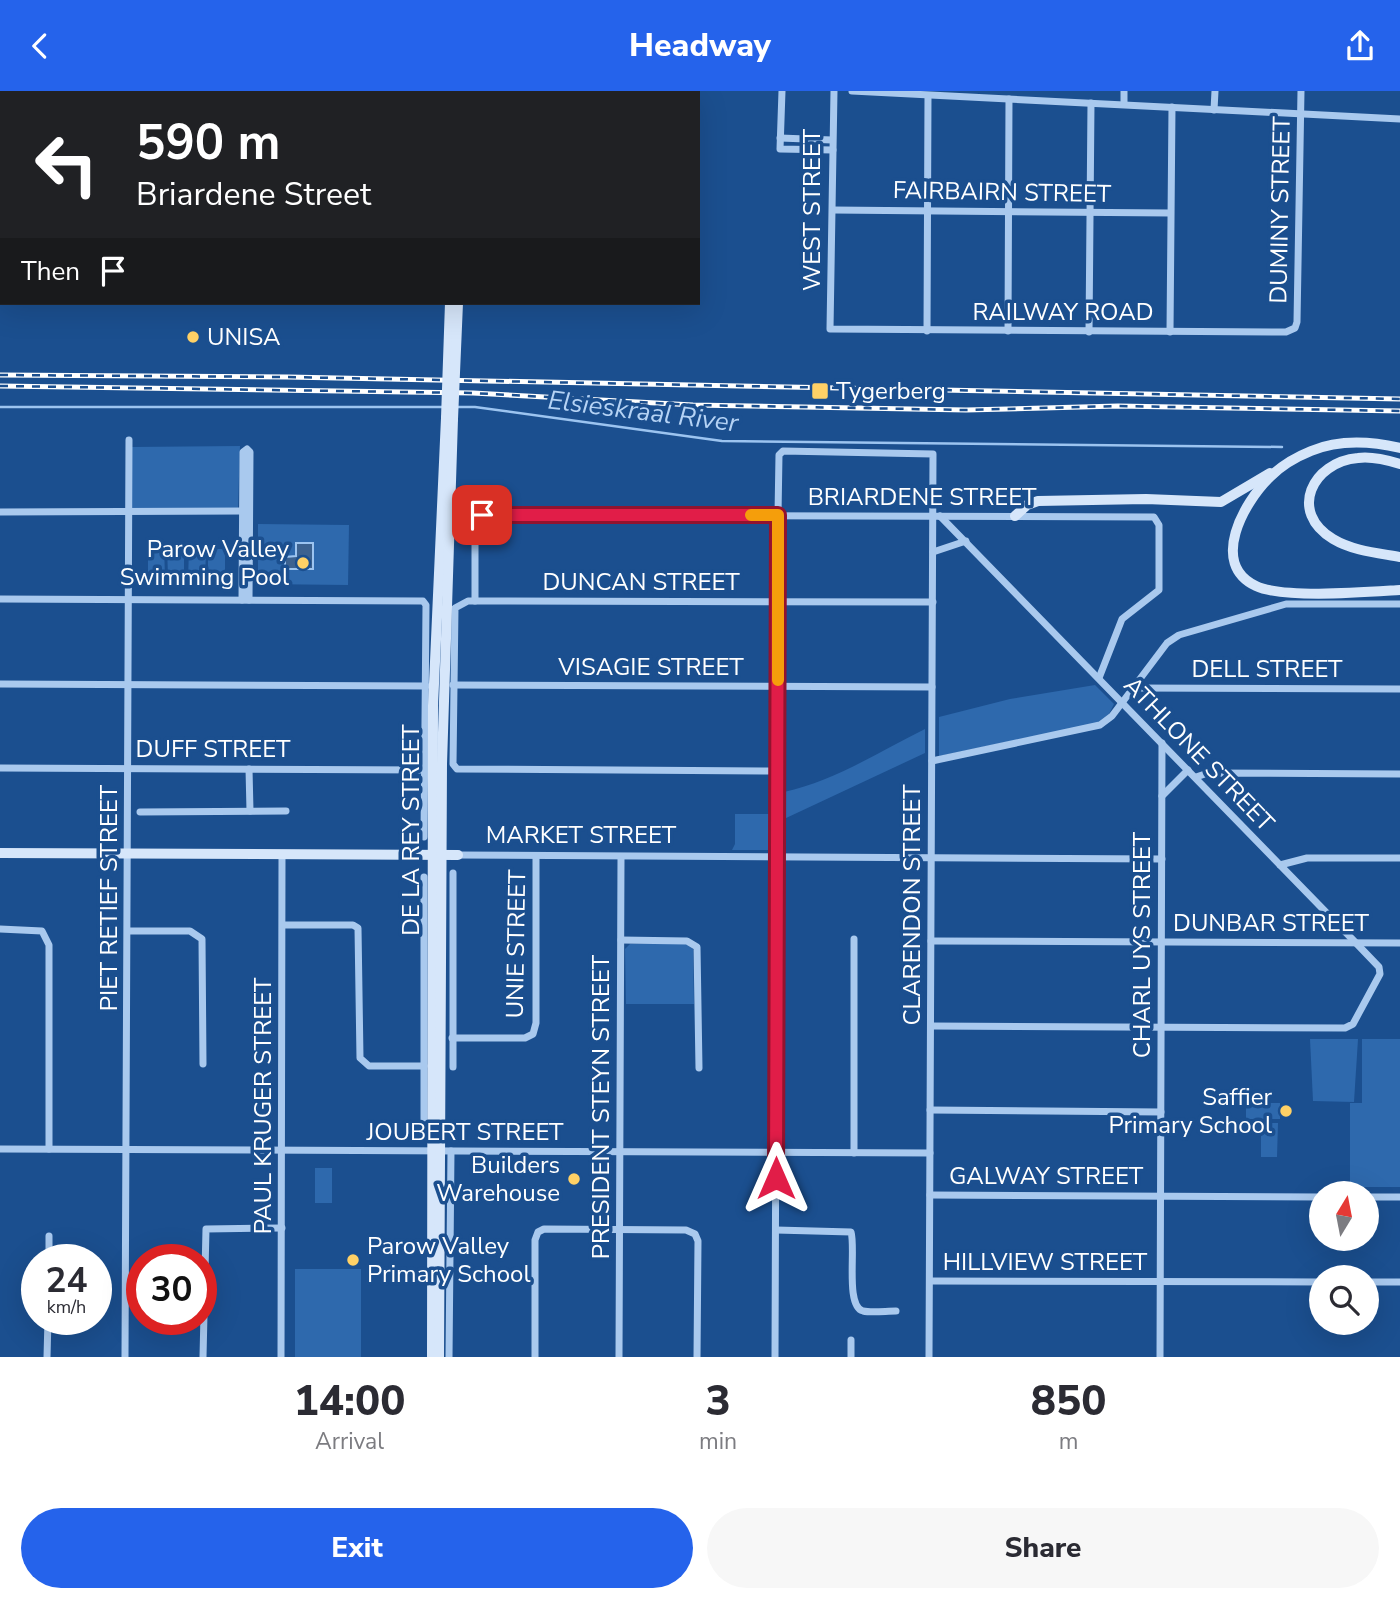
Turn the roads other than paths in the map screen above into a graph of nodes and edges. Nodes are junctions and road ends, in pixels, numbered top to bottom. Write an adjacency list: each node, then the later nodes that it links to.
1 (782, 91): 16 (street)
2 (834, 91): 17 (street, WEST STREET)
3 (852, 91): 8 (street)
4 (1124, 91): 11 (street)
5 (1215, 91): 13 (street)
6 (1301, 91): 14 (street, DUMINY STREET)
7 (1032, 95): 9 (street); 10 (street)
8 (928, 96): 9 (street); 20 (street)
9 (1009, 99): 21 (street)
10 (1091, 103): 11 (street); 22 (street)
11 (1124, 104): 12 (street)
12 (1171, 107): 13 (street); 23 (street)
13 (1214, 110): 14 (street)
14 (1300, 114): 15 (street); 26 (street, DUMINY STREET)
15 (1400, 119)
16 (780, 138): 17 (street); 18 (street)
17 (832, 140): 18 (street, WEST STREET)
18 (833, 150): 19 (street, WEST STREET)
19 (833, 210): 20 (street, FAIRBAIRN STREET); 27 (street, WEST STREET)
20 (927, 211): 21 (street, FAIRBAIRN STREET); 28 (street)
21 (1009, 212): 22 (street, FAIRBAIRN STREET); 29 (street)
22 (1090, 212): 23 (street, FAIRBAIRN STREET); 30 (street)
23 (1170, 213): 31 (street)
24 (450, 305): 32 (main road, DE LA REY STREET, bridge)
25 (458, 305): 32 (main road, DE LA REY STREET, bridge)
26 (1295, 328): 31 (street, RAILWAY ROAD)
27 (831, 329): 28 (street, RAILWAY ROAD)
28 (927, 331): 29 (street, RAILWAY ROAD)
29 (1008, 331): 30 (street, RAILWAY ROAD)
30 (1088, 332): 31 (street, RAILWAY ROAD)
31 (1170, 332)
32 (449, 419): 82 (main road, DE LA REY STREET)
33 (129, 440): 39 (street, PIET RETIEF STREET)
34 (1400, 448): 36 (main road)
35 (1400, 464): 45 (main road)
36 (1282, 468): 42 (main road); 46 (main road)
37 (246, 511): 37 (street); 39 (street); 49 (street)
38 (0, 512): 39 (street)
39 (128, 513): 48 (street, PIET RETIEF STREET)
40 (778, 515): 41 (street, BRIARDENE STREET); 41 (street, CLARENDON STREET); 50 (street, BRIARDENE STREET); 51 (street)
41 (937, 516): 42 (street, BRIARDENE STREET); 43 (street, ATHLONE STREET); 44 (street, CLARENDON STREET)
42 (1015, 516): 54 (street, BRIARDENE STREET)
43 (966, 541): 44 (street); 54 (street, ATHLONE STREET)
44 (933, 552): 52 (street, CLARENDON STREET)
45 (1400, 557)
46 (1400, 590)
47 (0, 599): 48 (street)
48 (128, 600): 49 (street); 56 (street, PIET RETIEF STREET)
49 (246, 600): 58 (street, DE LA REY STREET)
50 (475, 601): 51 (street, DUNCAN STREET); 57 (street, DE LA REY STREET)
51 (778, 602): 52 (street, DUNCAN STREET); 59 (street)
52 (933, 603): 60 (street, CLARENDON STREET)
53 (1400, 604): 61 (street)
54 (1098, 678): 63 (street, ATHLONE STREET)
55 (0, 684): 56 (street)
56 (129, 685): 58 (street); 67 (street, PIET RETIEF STREET)
57 (453, 685): 59 (street, VISAGIE STREET); 71 (street, DE LA REY STREET)
58 (426, 686): 69 (street, DE LA REY STREET)
59 (778, 687): 60 (street, VISAGIE STREET); 71 (street)
60 (932, 687): 65 (street, CLARENDON STREET)
61 (1133, 688): 62 (street, DELL STREET); 63 (street)
62 (1400, 689)
63 (1123, 702): 64 (street, ATHLONE STREET); 65 (street)
64 (1162, 742): 70 (street, ATHLONE STREET); 74 (street, CHARL UYS STREET)
65 (932, 761): 87 (street, CLARENDON STREET)
66 (0, 768): 67 (street, DUFF STREET)
67 (129, 768): 68 (street, DUFF STREET); 80 (street, PIET RETIEF STREET)
68 (249, 769): 69 (street, DUFF STREET); 76 (street)
69 (425, 770): 78 (street, DE LA REY STREET)
70 (1188, 770): 73 (street, ATHLONE STREET); 74 (street)
71 (778, 771): 86 (street)
72 (1400, 774): 73 (street)
73 (1196, 777): 90 (street, ATHLONE STREET)
74 (1162, 796): 89 (street, CHARL UYS STREET)
75 (140, 811): 76 (street)
76 (250, 811): 77 (street)
77 (286, 811)
78 (424, 837)
79 (0, 853): 80 (main road, MARKET STREET)
80 (128, 853): 81 (main road, MARKET STREET); 95 (street, PIET RETIEF STREET)
81 (282, 855): 82 (main road, MARKET STREET); 93 (street, PAUL KRUGER STREET)
82 (437, 855): 83 (main road, MARKET STREET); 116 (main road, DE LA REY STREET)
83 (458, 855): 84 (street, MARKET STREET)
84 (536, 857): 85 (street, MARKET STREET); 104 (street, UNIE STREET)
85 (621, 857): 86 (street, MARKET STREET); 97 (street, PRESIDENT STEYN STREET)
86 (776, 857): 87 (street, MARKET STREET); 118 (street)
87 (932, 858): 89 (street, MARKET STREET); 98 (street, CLARENDON STREET)
88 (1400, 858): 90 (street)
89 (1162, 859): 99 (street, CHARL UYS STREET)
90 (1280, 865): 100 (street, ATHLONE STREET)
91 (453, 873): 104 (street, DE LA REY STREET)
92 (424, 877): 106 (street, DE LA REY STREET)
93 (283, 925): 106 (street); 115 (street, PAUL KRUGER STREET)
94 (0, 929): 113 (street)
95 (128, 931): 105 (street); 114 (street, PIET RETIEF STREET)
96 (854, 939): 119 (street)
97 (621, 940): 108 (street); 117 (street, PRESIDENT STEYN STREET)
98 (931, 941): 99 (street, DUNBAR STREET); 102 (street, CLARENDON STREET)
99 (1161, 942): 100 (street, DUNBAR STREET); 103 (street, CHARL UYS STREET)
100 (1356, 943): 101 (street, DUNBAR STREET); 103 (street, ATHLONE STREET)
101 (1400, 943)
102 (931, 1026): 103 (street); 109 (street, CLARENDON STREET)
103 (1161, 1027): 110 (street, CHARL UYS STREET)
104 (452, 1038): 107 (street, DE LA REY STREET)
105 (203, 1064)
106 (424, 1066): 111 (street, DE LA REY STREET)
107 (453, 1067)
108 (699, 1067)
109 (930, 1110): 110 (street); 120 (street, CLARENDON STREET)
110 (1161, 1112): 122 (street, CHARL UYS STREET)
111 (424, 1134)
112 (0, 1149): 113 (street, JOUBERT STREET)
113 (49, 1149): 114 (street, JOUBERT STREET)
114 (127, 1150): 115 (street, JOUBERT STREET); 140 (street, PIET RETIEF STREET)
115 (282, 1150): 116 (street, JOUBERT STREET); 126 (street, PAUL KRUGER STREET)
116 (441, 1151): 117 (street, JOUBERT STREET); 143 (main road, DE LA REY STREET); 144 (main road, DE LA REY STREET); 145 (street, DE LA REY STREET)
117 (620, 1152): 118 (street, JOUBERT STREET); 127 (street, PRESIDENT STEYN STREET)
118 (775, 1153): 119 (street, JOUBERT STREET); 128 (street)
119 (854, 1153): 120 (street, JOUBERT STREET)
120 (930, 1153): 121 (street, CLARENDON STREET)
121 (930, 1195): 122 (street, GALWAY STREET); 131 (street, CLARENDON STREET)
122 (1161, 1197): 123 (street, GALWAY STREET); 132 (street, CHARL UYS STREET)
123 (1309, 1197)
124 (1379, 1197): 125 (street)
125 (1400, 1197)
126 (282, 1228): 141 (street); 142 (street, PAUL KRUGER STREET)
127 (620, 1230): 146 (street); 147 (street, PRESIDENT STEYN STREET); 148 (street)
128 (776, 1230): 136 (street); 149 (street)
129 (49, 1235): 130 (street)
130 (49, 1244)
131 (930, 1281): 132 (street, HILLVIEW STREET); 151 (street, CLARENDON STREET)
132 (1161, 1281): 133 (street, HILLVIEW STREET); 152 (street, CHARL UYS STREET)
133 (1309, 1282)
134 (1379, 1282): 135 (street)
135 (1400, 1282)
136 (896, 1311)
137 (48, 1335): 139 (street)
138 (851, 1340): 150 (street)
139 (47, 1357)
140 (125, 1357)
141 (202, 1357)
142 (281, 1357)
143 (432, 1357)
144 (439, 1357)
145 (449, 1357)
146 (535, 1357)
147 (620, 1357)
148 (697, 1357)
149 (775, 1357)
150 (851, 1357)
151 (929, 1357)
152 (1160, 1357)

